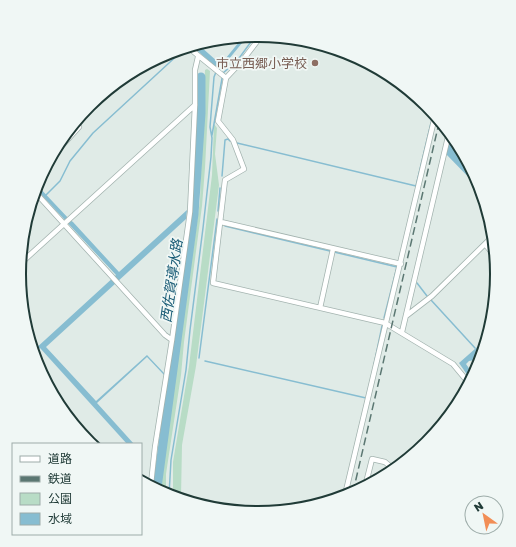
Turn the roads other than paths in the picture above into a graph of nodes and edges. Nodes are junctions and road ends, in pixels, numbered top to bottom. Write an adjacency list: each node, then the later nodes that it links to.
1 (257, 42): 4 (street)
2 (192, 51): 3 (street)
3 (198, 56): 4 (street); 5 (street)
4 (226, 78): 11 (street)
5 (195, 105): 12 (street); 23 (street)
6 (433, 123): 18 (street)
7 (79, 127): 8 (street)
8 (74, 132)
9 (447, 140): 20 (street)
10 (39, 196): 12 (street)
11 (221, 222): 15 (street); 19 (street)
12 (64, 223): 17 (street); 23 (street)
13 (488, 241): 14 (street)
14 (485, 244): 16 (street); 20 (street)
15 (333, 249): 18 (street); 19 (street)
16 (489, 249)
17 (26, 258)
18 (401, 264): 21 (street)
19 (320, 308): 21 (street)
20 (406, 316): 22 (street)
21 (385, 323): 22 (street); 28 (street)
22 (402, 332): 24 (street)
23 (172, 340): 27 (street)
24 (465, 378)
25 (389, 465): 26 (street)
26 (367, 478)
27 (151, 480)
28 (347, 488)

